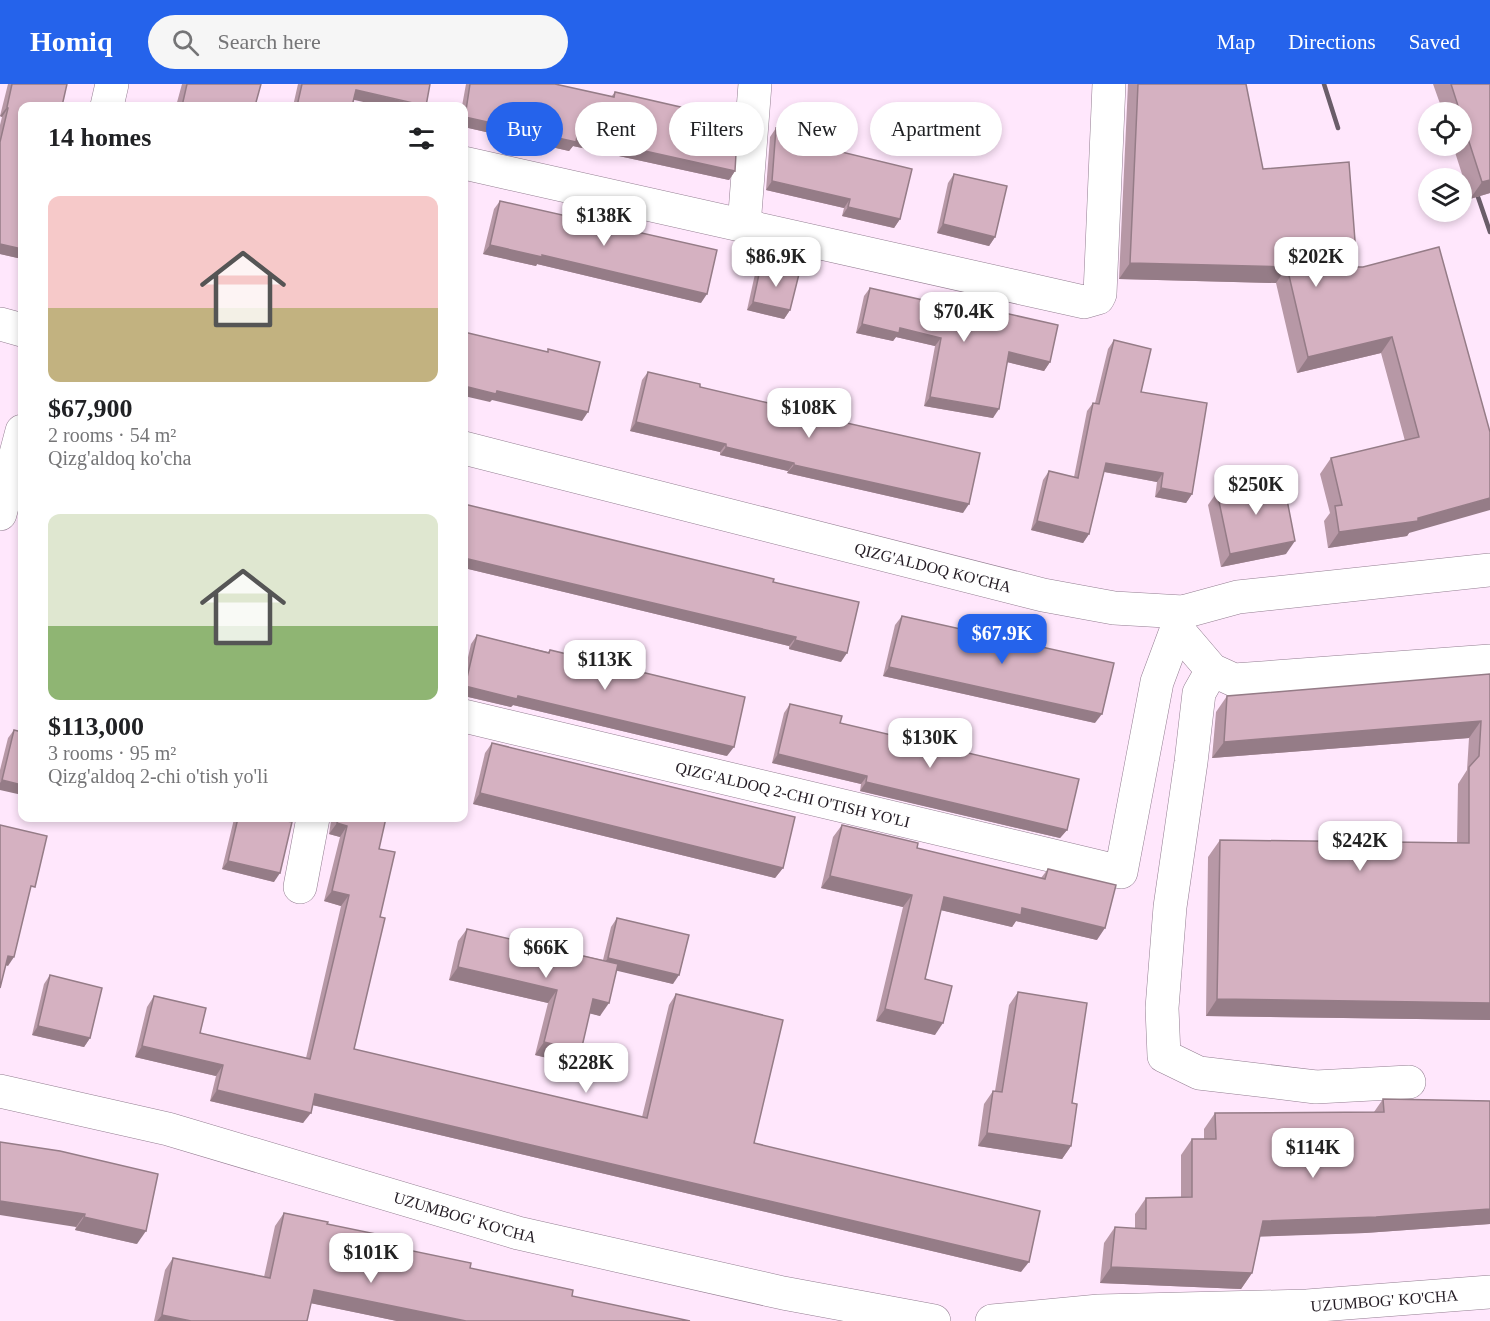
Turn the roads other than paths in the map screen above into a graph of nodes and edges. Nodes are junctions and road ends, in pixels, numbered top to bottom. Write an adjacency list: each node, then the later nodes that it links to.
1 (112, 84): 4 (street)
2 (755, 84): 6 (street)
3 (1109, 84): 6 (street)
4 (108, 102)
5 (468, 164): 6 (street)
6 (744, 226)
7 (0, 324): 8 (street)
8 (18, 329)
9 (18, 446): 11 (street)
10 (468, 449): 13 (street, QIZG'ALDOQ KO'CHA)
11 (0, 514)
12 (1488, 569): 13 (street, QIZG'ALDOQ KO'CHA)
13 (1180, 621): 15 (street); 16 (street, QIZG'ALDOQ 2-CHI O'TISH YO'LI)
14 (1490, 661): 15 (street)
15 (1212, 670): 19 (street)
16 (468, 717)
17 (312, 822): 18 (street)
18 (300, 887)
19 (1409, 1082)
20 (0, 1091): 22 (street, UZUMBOG' KO'CHA)
21 (1490, 1292): 23 (street, UZUMBOG' KO'CHA)
22 (934, 1321)
23 (992, 1321)

